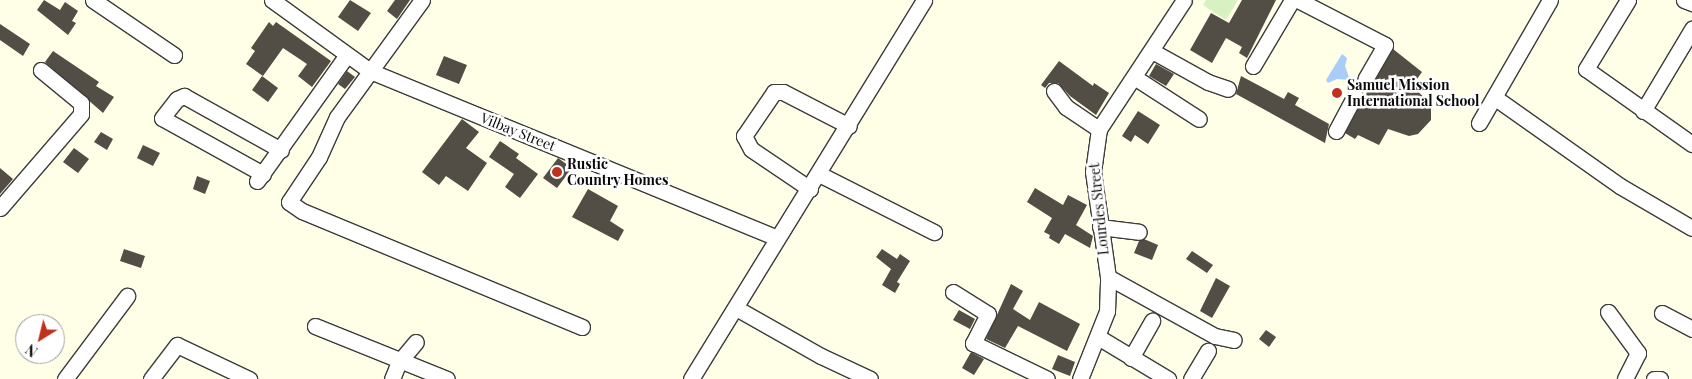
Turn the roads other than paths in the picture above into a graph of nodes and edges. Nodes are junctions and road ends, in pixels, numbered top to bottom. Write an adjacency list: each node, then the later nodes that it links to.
1 (93, 0): 14 (street)
2 (272, 0): 15 (street, Vilbay Street)
3 (422, 0): 18 (street)
4 (924, 0): 28 (street)
5 (1184, 0): 13 (street, Lourdes Street)
6 (1292, 0): 16 (street)
7 (1298, 0): 20 (street)
8 (1550, 0): 24 (street)
9 (1628, 0): 25 (street)
10 (1684, 0): 11 (street)
11 (1692, 3)
12 (1692, 29): 25 (street)
13 (1152, 51): 19 (street, Lourdes Street); 21 (street)
14 (174, 55)
15 (346, 56): 18 (street, Vilbay Street); 32 (street)
16 (1253, 66)
17 (41, 70): 35 (street)
18 (370, 71): 40 (street, Vilbay Street); 49 (street)
19 (1134, 77): 26 (street); 29 (street, Lourdes Street)
20 (1365, 79)
21 (1228, 89)
22 (1054, 91): 29 (street)
23 (1355, 96): 30 (street)
24 (1494, 97): 27 (street); 37 (street)
25 (1643, 111): 31 (street)
26 (1199, 120)
27 (1479, 123)
28 (849, 126): 33 (street); 34 (street)
29 (1099, 129): 36 (street, Lourdes Street)
30 (1336, 131)
31 (1692, 144)
32 (281, 150): 32 (street)
33 (819, 174): 34 (street); 38 (street)
34 (810, 189): 40 (street)
35 (0, 208)
36 (1100, 227): 39 (street); 41 (street, Lourdes Street)
37 (1692, 228)
38 (934, 232)
39 (1139, 232)
40 (777, 238): 44 (street)
41 (1108, 277): 51 (street, Lourdes Street); 52 (street)
42 (953, 292): 64 (street)
43 (127, 296): 58 (street)
44 (736, 308): 62 (street); 63 (street)
45 (1608, 312): 68 (street)
46 (1662, 313): 50 (street)
47 (1152, 321): 55 (street)
48 (315, 326): 56 (street)
49 (582, 327)
50 (1692, 328)
51 (1098, 338): 55 (street); 65 (street, Lourdes Street)
52 (1234, 340)
53 (416, 342): 56 (street)
54 (1208, 351): 67 (street)
55 (1132, 358): 66 (street)
56 (399, 362): 60 (street); 61 (street)
57 (155, 378): 59 (street)
58 (65, 379)
59 (249, 379)
60 (392, 379)
61 (448, 379)
62 (691, 379)
63 (870, 379)
64 (1047, 379)
65 (1080, 379)
66 (1168, 379)
67 (1191, 379)
68 (1624, 379)
69 (1654, 379): 70 (street)
70 (1660, 379)

